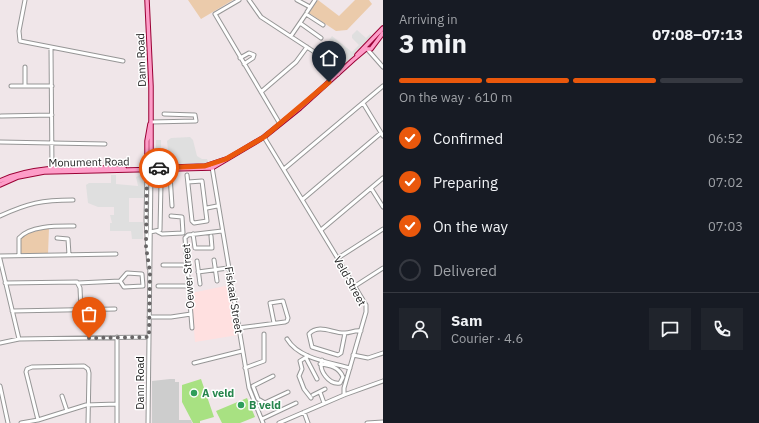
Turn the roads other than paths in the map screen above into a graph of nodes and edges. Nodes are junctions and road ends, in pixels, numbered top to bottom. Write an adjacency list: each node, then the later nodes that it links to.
1 (25, 0): 16 (street)
2 (147, 0): 33 (main road, Dann Road)
3 (239, 0): 18 (street)
4 (250, 0): 13 (street)
5 (297, 0): 7 (street)
6 (315, 0): 7 (street)
7 (310, 8): 8 (street)
8 (307, 12)
9 (300, 23): 10 (street); 13 (street); 14 (street)
10 (323, 25)
11 (383, 28): 17 (main road)
12 (383, 33): 17 (main road)
13 (291, 36): 15 (street)
14 (321, 38)
15 (307, 47): 23 (street); 28 (street)
16 (51, 48): 19 (street); 26 (street)
17 (368, 48): 22 (street); 23 (main road)
18 (240, 58): 20 (street); 20 (street)
19 (123, 61)
20 (244, 64): 28 (street)
21 (25, 67): 25 (street)
22 (383, 67)
23 (338, 74): 34 (main road)
24 (11, 86): 25 (street)
25 (25, 86): 26 (street)
26 (52, 86): 31 (street)
27 (383, 86): 29 (street)
28 (260, 92): 34 (street)
29 (362, 103): 35 (street); 42 (street)
30 (164, 114): 33 (street)
31 (52, 115): 32 (street); 38 (street)
32 (2, 116)
33 (151, 121): 41 (main road, Dann Road)
34 (280, 124): 36 (main road)
35 (382, 134): 53 (street)
36 (264, 137): 40 (main road); 42 (street, Veld Street)
37 (0, 142): 38 (street)
38 (52, 144): 39 (street); 44 (street)
39 (105, 144)
40 (211, 167): 41 (main road, Monument Road); 56 (street, Fiskaal Street)
41 (149, 169): 44 (main road, Monument Road); 65 (street, Dann Road); 83 (street, Dann Road)
42 (284, 169): 53 (street, Veld Street)
43 (31, 170): 44 (main road, Monument Road); 45 (main road); 48 (main road, Monument Road)
44 (52, 170): 45 (main road, Monument Road)
45 (40, 173): 49 (main road, Monument Road)
46 (187, 175): 50 (street)
47 (383, 178): 52 (street)
48 (0, 180): 49 (street)
49 (11, 180): 51 (main road, Monument Road)
50 (188, 182): 58 (street); 58 (street)
51 (0, 185)
52 (371, 188): 57 (street); 63 (street)
53 (303, 199): 63 (street, Veld Street)
54 (73, 200): 59 (street)
55 (172, 206): 66 (street)
56 (217, 206): 58 (street); 64 (street, Fiskaal Street)
57 (383, 207)
58 (207, 208)
59 (0, 216)
60 (171, 216): 66 (street)
61 (74, 226): 71 (street)
62 (383, 229): 74 (street)
63 (321, 230): 74 (street, Veld Street)
64 (222, 231): 67 (street, Oewer Street); 80 (street, Fiskaal Street)
65 (150, 232): 66 (street); 83 (street, Dann Road)
66 (158, 232)
67 (193, 234): 68 (street); 79 (street, Oewer Street)
68 (211, 236)
69 (57, 238): 72 (street)
70 (116, 254): 72 (street)
71 (19, 255): 72 (street); 73 (street)
72 (69, 255)
73 (0, 256)
74 (338, 258): 92 (street, Veld Street)
75 (0, 259): 87 (street)
76 (214, 260): 82 (street)
77 (197, 261): 84 (street)
78 (163, 265): 79 (street)
79 (187, 265): 91 (street, Oewer Street)
80 (228, 268): 82 (street); 100 (street, Fiskaal Street)
81 (383, 268): 92 (street)
82 (215, 270): 84 (street); 86 (street)
83 (150, 272): 97 (street, Dann Road)
84 (198, 272): 89 (street)
85 (120, 281): 85 (street); 88 (street)
86 (217, 281)
87 (5, 283): 88 (street); 95 (street)
88 (78, 283): 94 (street)
89 (200, 284)
90 (158, 286): 91 (street)
91 (188, 286): 96 (street, Oewer Street)
92 (355, 286): 101 (street, Veld Street)
93 (115, 309): 94 (street)
94 (81, 310): 95 (street)
95 (12, 311): 106 (street)
96 (191, 314): 97 (street); 99 (street, Oewer Street)
97 (149, 317): 105 (street, Dann Road)
98 (274, 323): 98 (street); 100 (street)
99 (192, 328)
100 (238, 328): 109 (street, Fiskaal Street)
101 (361, 331): 102 (street); 111 (street, Veld Street)
102 (345, 333): 102 (street)
103 (264, 334): 116 (street)
104 (117, 337): 105 (street); 106 (street); 132 (street)
105 (149, 337): 143 (street, Dann Road)
106 (19, 339): 108 (street)
107 (287, 339): 112 (street)
108 (0, 343)
109 (242, 351): 114 (street); 116 (street, Fiskaal Street)
110 (383, 353): 111 (street)
111 (354, 355): 117 (street, Veld Street)
112 (307, 357): 113 (street); 119 (street); 124 (street)
113 (322, 360): 115 (street); 117 (street)
114 (194, 363)
115 (320, 364): 115 (street)
116 (245, 368): 133 (street, Fiskaal Street)
117 (350, 368): 126 (street, Veld Street)
118 (273, 376): 128 (street)
119 (317, 379)
120 (383, 381): 126 (street)
121 (0, 386): 125 (street)
122 (325, 389): 124 (street)
123 (288, 392): 128 (street)
124 (320, 392): 130 (street)
125 (1, 394): 139 (street)
126 (344, 395): 130 (street)
127 (62, 396): 134 (street)
128 (265, 403): 133 (street)
129 (296, 403): 137 (street)
130 (324, 403): 135 (street)
131 (89, 404): 132 (street); 134 (street); 136 (street); 141 (street)
132 (117, 404): 142 (street)
133 (256, 407): 137 (street, Fiskaal Street)
134 (67, 410): 136 (street)
135 (304, 412): 144 (street); 145 (street)
136 (38, 420): 140 (street)
137 (262, 421)
138 (383, 422): 146 (street)
139 (8, 423)
140 (21, 423)
141 (88, 423)
142 (117, 423)
143 (148, 423)
144 (279, 423)
145 (308, 423)
146 (367, 423)

